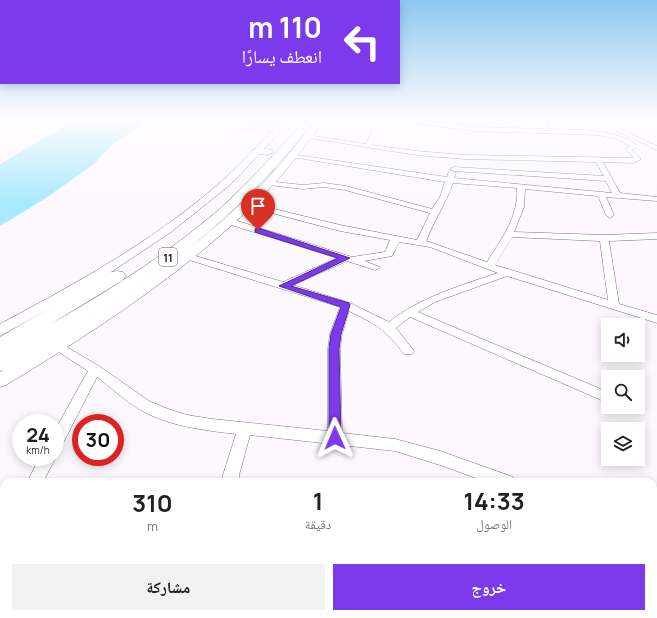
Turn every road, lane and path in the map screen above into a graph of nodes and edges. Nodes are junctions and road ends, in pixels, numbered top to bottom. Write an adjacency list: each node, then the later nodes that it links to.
1 (266, 148): 7 (highway, 11)
2 (292, 148): 39 (highway, 11)
3 (294, 148): 15 (main road)
4 (317, 148): 14 (street)
5 (383, 148): 8 (street)
6 (631, 148): 9 (street)
7 (263, 151): 41 (main road); 42 (highway, 11)
8 (459, 157): 9 (street); 11 (street)
9 (598, 160): 13 (street)
10 (523, 162): 12 (street)
11 (454, 169): 12 (street); 14 (street)
12 (529, 175): 13 (street)
13 (609, 179): 18 (street)
14 (450, 180): 16 (street); 21 (street)
15 (269, 183): 20 (main road); 21 (street)
16 (521, 187): 17 (street); 24 (street)
17 (601, 194): 18 (street); 22 (street)
18 (618, 196): 19 (street)
19 (657, 199)
20 (248, 204): 23 (main road); 26 (street)
21 (434, 212): 28 (street)
22 (610, 215)
23 (228, 221): 29 (main road); 30 (street)
24 (510, 234): 27 (street); 31 (street)
25 (657, 236): 27 (street)
26 (396, 237): 28 (street); 30 (street)
27 (604, 238): 36 (street)
28 (421, 242): 31 (street)
29 (186, 256): 34 (street); 39 (main road)
30 (349, 259): 32 (street); 34 (street)
31 (490, 266): 33 (street)
32 (375, 267)
33 (507, 273): 36 (street); 37 (street)
34 (283, 286): 35 (street)
35 (346, 305): 40 (street); 51 (street)
36 (614, 306): 38 (street)
37 (409, 312): 40 (street); 48 (street)
38 (657, 319)
39 (81, 323): 43 (main road); 45 (highway, 11)
40 (389, 328): 44 (street)
41 (0, 332)
42 (0, 346)
43 (58, 346): 46 (street); 47 (main road)
44 (408, 351)
45 (0, 363)
46 (95, 369): 49 (street); 50 (street)
47 (0, 380)
48 (601, 395)
49 (64, 427)
50 (245, 428): 51 (street); 54 (street)
51 (335, 438): 55 (street)
52 (43, 466): 53 (street)
53 (37, 478)
54 (230, 478)
55 (495, 478)

